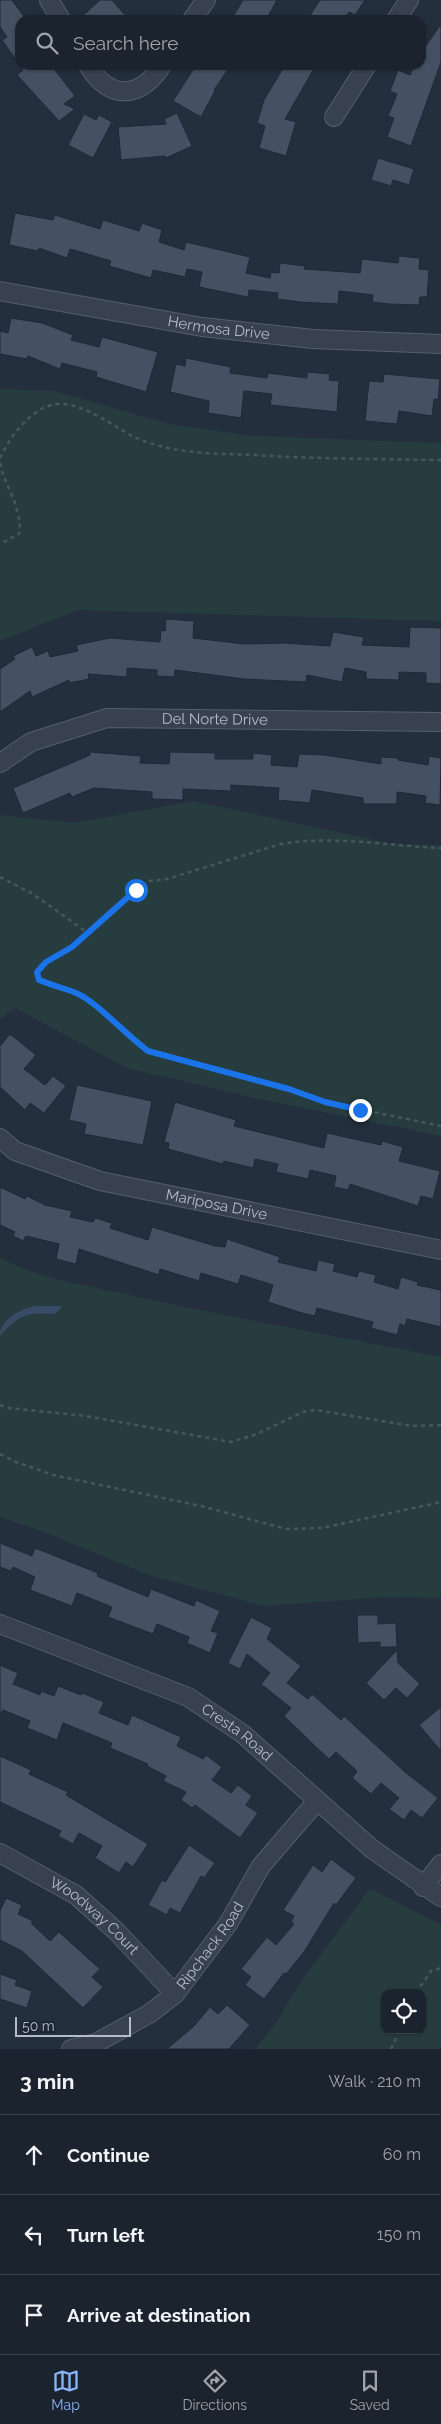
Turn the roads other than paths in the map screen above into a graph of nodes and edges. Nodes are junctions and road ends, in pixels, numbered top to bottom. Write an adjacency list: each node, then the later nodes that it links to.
1 (50, 0): 4 (street)
2 (206, 0): 5 (street)
3 (409, 0): 6 (street)
4 (58, 15)
5 (196, 15)
6 (399, 15)
7 (91, 70): 8 (street)
8 (159, 70)
9 (365, 70): 10 (street)
10 (334, 117)
11 (0, 291): 12 (street, Hermosa Drive)
12 (441, 344)
13 (441, 722): 14 (street, Del Norte Drive)
14 (0, 763)
15 (0, 1138): 16 (street, Mariposa Drive)
16 (441, 1250)
17 (0, 1624): 18 (street, Cresta Road)
18 (317, 1801): 21 (street, Cresta Road); 23 (street, Ripchack Road)
19 (0, 1853): 23 (street, Woodway Court)
20 (441, 1864): 21 (street)
21 (424, 1887): 22 (street, Cresta Road)
22 (441, 1897)
23 (175, 1994): 24 (street, Ripchack Road)
24 (70, 2049)

